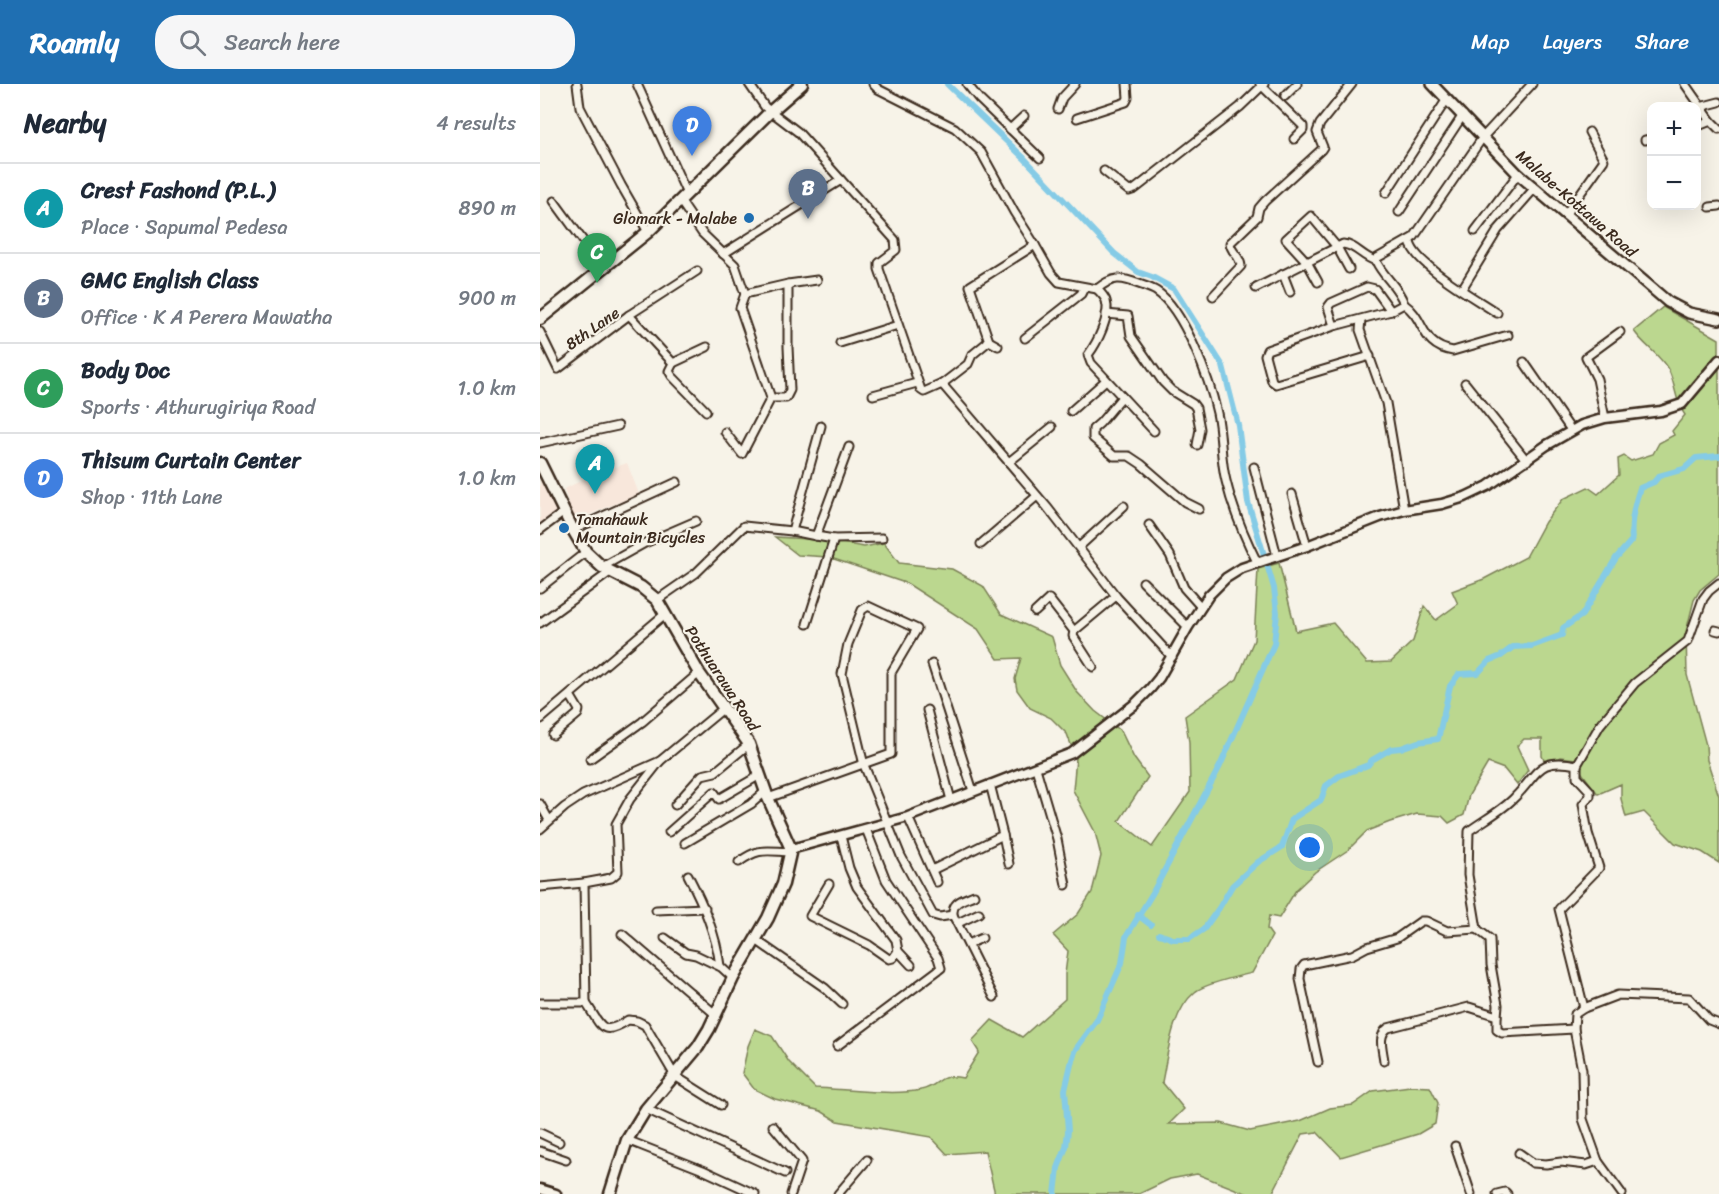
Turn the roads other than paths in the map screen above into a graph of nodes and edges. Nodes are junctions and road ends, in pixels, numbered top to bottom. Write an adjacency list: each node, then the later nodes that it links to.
1 (578, 84): 46 (street)
2 (637, 84): 39 (street)
3 (749, 84): 22 (street)
4 (802, 84): 22 (main road)
5 (873, 84): 48 (street)
6 (967, 84): 28 (street)
7 (1075, 84): 21 (street)
8 (1127, 84): 25 (street)
9 (1297, 84): 15 (street)
10 (1352, 84): 66 (street)
11 (1432, 84): 16 (main road, Malabe-Kottawa Road)
12 (1532, 84): 31 (street)
13 (1685, 84): 17 (street)
14 (1262, 85): 32 (street); 34 (street)
15 (1285, 96)
16 (1447, 99): 23 (main road, Malabe-Kottawa Road); 38 (street)
17 (1697, 102)
18 (1719, 102): 19 (street)
19 (1701, 107)
20 (1701, 108): 26 (street)
21 (1058, 109)
22 (770, 112): 36 (street); 39 (main road)
23 (1463, 115): 31 (main road, Malabe-Kottawa Road); 43 (street)
24 (1024, 116): 28 (street)
25 (1077, 118)
26 (1711, 121): 27 (street); 29 (street)
27 (1701, 125)
28 (1010, 129): 33 (street)
29 (1719, 129)
30 (1588, 132): 44 (street)
31 (1483, 137): 35 (main road, Malabe-Kottawa Road); 47 (street)
32 (1294, 139)
33 (1040, 158)
34 (1104, 171)
35 (1518, 174): 37 (main road, Malabe-Kottawa Road); 45 (street)
36 (841, 180): 50 (street); 75 (street)
37 (1534, 189): 44 (main road, Malabe-Kottawa Road); 63 (street)
38 (1386, 193)
39 (684, 198): 46 (main road); 50 (street)
40 (554, 201): 53 (street)
41 (1719, 206): 42 (street)
42 (1710, 207)
43 (1399, 212)
44 (1564, 215): 73 (main road, Malabe-Kottawa Road)
45 (1475, 231)
46 (648, 232): 53 (main road)
47 (1410, 241): 51 (street); 63 (street)
48 (1035, 245): 60 (street); 81 (street)
49 (1337, 246): 51 (street); 52 (street); 52 (street); 54 (street)
50 (723, 254): 65 (street)
51 (1376, 261): 67 (street)
52 (1307, 262): 56 (street); 58 (street)
53 (603, 268): 72 (main road)
54 (1349, 269)
55 (697, 271): 71 (street)
56 (1282, 274): 61 (street); 64 (street)
57 (817, 280): 59 (street)
58 (1318, 282)
59 (789, 284): 65 (street); 95 (street)
60 (1084, 288): 62 (street); 80 (street)
61 (1256, 288)
62 (1097, 289): 70 (street); 131 (street)
63 (1462, 289): 69 (street)
64 (1290, 292)
65 (745, 294): 95 (street)
66 (1213, 296)
67 (1404, 304): 68 (street); 79 (street)
68 (1391, 311): 74 (street); 76 (street)
69 (1497, 313)
70 (1106, 314): 89 (street); 106 (street)
71 (629, 315): 77 (street, 8th Lane); 88 (street, 8th Lane)
72 (540, 317)
73 (1719, 319)
74 (1361, 320): 76 (street); 85 (street)
75 (898, 324): 82 (street); 90 (street)
76 (1334, 326): 85 (street)
77 (540, 332)
78 (1620, 332): 98 (street)
79 (1508, 335)
80 (1025, 338)
81 (989, 341): 83 (street); 92 (street)
82 (840, 343)
83 (998, 346)
84 (707, 347): 88 (street)
85 (1370, 356): 117 (street)
86 (1719, 360): 98 (street)
87 (1524, 362): 102 (street)
88 (673, 363): 96 (street, 8th Lane)
89 (1106, 380): 94 (street); 97 (street)
90 (917, 383): 92 (street); 93 (street)
91 (1466, 383): 108 (street)
92 (942, 384): 109 (street)
93 (873, 395)
94 (1122, 397): 103 (street); 116 (street)
95 (771, 398): 104 (street)
96 (706, 411)
97 (1071, 411)
98 (1605, 418): 102 (street)
99 (618, 426): 105 (street)
100 (821, 426): 123 (street)
101 (1052, 427): 109 (street)
102 (1571, 430): 108 (street)
103 (1154, 431)
104 (725, 432)
105 (540, 443)
106 (1197, 445)
107 (849, 447): 124 (street)
108 (1527, 461): 117 (street)
109 (1009, 462): 114 (street)
110 (540, 463): 118 (main road, Pothuarawa Road)
111 (1254, 467): 131 (street)
112 (676, 482): 122 (street)
113 (1292, 494): 128 (street)
114 (1038, 496): 127 (street); 129 (street)
115 (1124, 506): 129 (street)
116 (1199, 509)
117 (1404, 510): 128 (street)
118 (564, 512): 121 (street); 122 (main road, Pothuarawa Road)
119 (696, 521): 132 (street)
120 (1149, 525): 138 (street)
121 (540, 530)
122 (573, 530): 130 (main road, Pothuarawa Road)
123 (792, 531): 124 (street); 137 (street)
124 (816, 536): 126 (street)
125 (882, 538): 126 (street)
126 (834, 539): 142 (street)
127 (981, 544)
128 (1307, 546): 131 (street)
129 (1079, 547): 136 (street)
130 (586, 552): 132 (main road, Pothuarawa Road); 135 (street)
131 (1266, 559): 138 (street)
132 (606, 570): 137 (main road, Pothuarawa Road); 141 (street)
133 (1143, 582): 143 (street)
134 (1719, 583): 158 (street)
135 (540, 588)
136 (1116, 596): 144 (street); 145 (street)
137 (657, 600): 140 (main road, Pothuarawa Road)
138 (1201, 607): 143 (street)
139 (1035, 612): 144 (street)
140 (665, 614): 148 (main road, Pothuarawa Road); 149 (street)
141 (540, 623)
142 (807, 624)
143 (1188, 627): 145 (street)
144 (1074, 631): 147 (street)
145 (1172, 657): 159 (street)
146 (932, 664): 162 (street)
147 (1093, 667)
148 (699, 673): 150 (main road, Pothuarawa Road); 155 (street)
149 (570, 695): 152 (street); 153 (street)
150 (724, 708): 154 (main road, Pothuarawa Road); 156 (street)
151 (927, 710): 164 (street)
152 (541, 719)
153 (553, 735)
154 (749, 744): 160 (main road, Pothuarawa Road); 166 (street)
155 (590, 759)
156 (660, 761): 168 (street); 182 (street)
157 (864, 765): 157 (street); 163 (street); 169 (street)
158 (1577, 765): 192 (street); 206 (street)
159 (1036, 768): 161 (street); 184 (street)
160 (760, 775): 163 (main road, Pothuarawa Road); 172 (street)
161 (990, 784): 162 (street); 173 (street)
162 (973, 791): 164 (street)
163 (767, 795): 175 (street); 176 (main road, Pothuarawa Road)
164 (951, 800): 167 (street)
165 (540, 804): 168 (street)
166 (675, 805)
167 (908, 817): 169 (street); 179 (street)
168 (549, 820): 170 (street)
169 (887, 824): 171 (street); 190 (street)
170 (540, 829)
171 (866, 829): 174 (street); 211 (street)
172 (669, 832)
173 (1003, 835): 178 (street); 179 (street)
174 (841, 837): 176 (street); 198 (street)
175 (685, 843)
176 (790, 850): 177 (street); 196 (main road)
177 (739, 862)
178 (1009, 864)
179 (932, 870): 181 (street)
180 (688, 875): 187 (street)
181 (937, 882)
182 (584, 883): 185 (street); 204 (street)
183 (829, 884): 198 (street)
184 (1066, 885)
185 (540, 887)
186 (974, 895): 190 (street)
187 (705, 908): 188 (street); 200 (street)
188 (656, 910)
189 (979, 913): 191 (street)
190 (953, 915): 191 (street)
191 (958, 923): 197 (street)
192 (1477, 929): 208 (street); 213 (street)
193 (622, 934): 207 (street)
194 (665, 938): 200 (street)
195 (982, 938): 197 (street)
196 (756, 940): 201 (main road); 205 (street)
197 (968, 944): 202 (street)
198 (898, 951): 199 (street)
199 (911, 965)
200 (720, 966): 201 (street)
201 (733, 978): 207 (main road)
202 (994, 997)
203 (540, 1003): 204 (street)
204 (586, 1003): 214 (street)
205 (842, 1004)
206 (1584, 1008): 209 (street); 210 (street)
207 (716, 1014): 214 (main road)
208 (1497, 1016): 210 (street); 212 (street)
209 (1719, 1024)
210 (1574, 1029): 226 (street)
211 (837, 1046)
212 (1384, 1061)
213 (1318, 1062)
214 (675, 1076): 215 (street); 216 (main road)
215 (721, 1106)
216 (646, 1109): 219 (main road); 227 (street)
217 (773, 1126): 232 (street)
218 (540, 1133): 220 (street)
219 (627, 1140): 230 (main road); 231 (street)
220 (558, 1142)
221 (1455, 1146): 234 (street)
222 (540, 1151): 224 (street)
223 (1519, 1153): 226 (street)
224 (566, 1160)
225 (867, 1160): 233 (street)
226 (1598, 1161): 237 (street)
227 (785, 1173)
228 (540, 1189): 229 (street)
229 (556, 1194)
230 (610, 1194)
231 (755, 1194)
232 (791, 1194)
233 (838, 1194)
234 (1472, 1194)
235 (1497, 1194): 236 (street)
236 (1507, 1194)
237 (1622, 1194)

